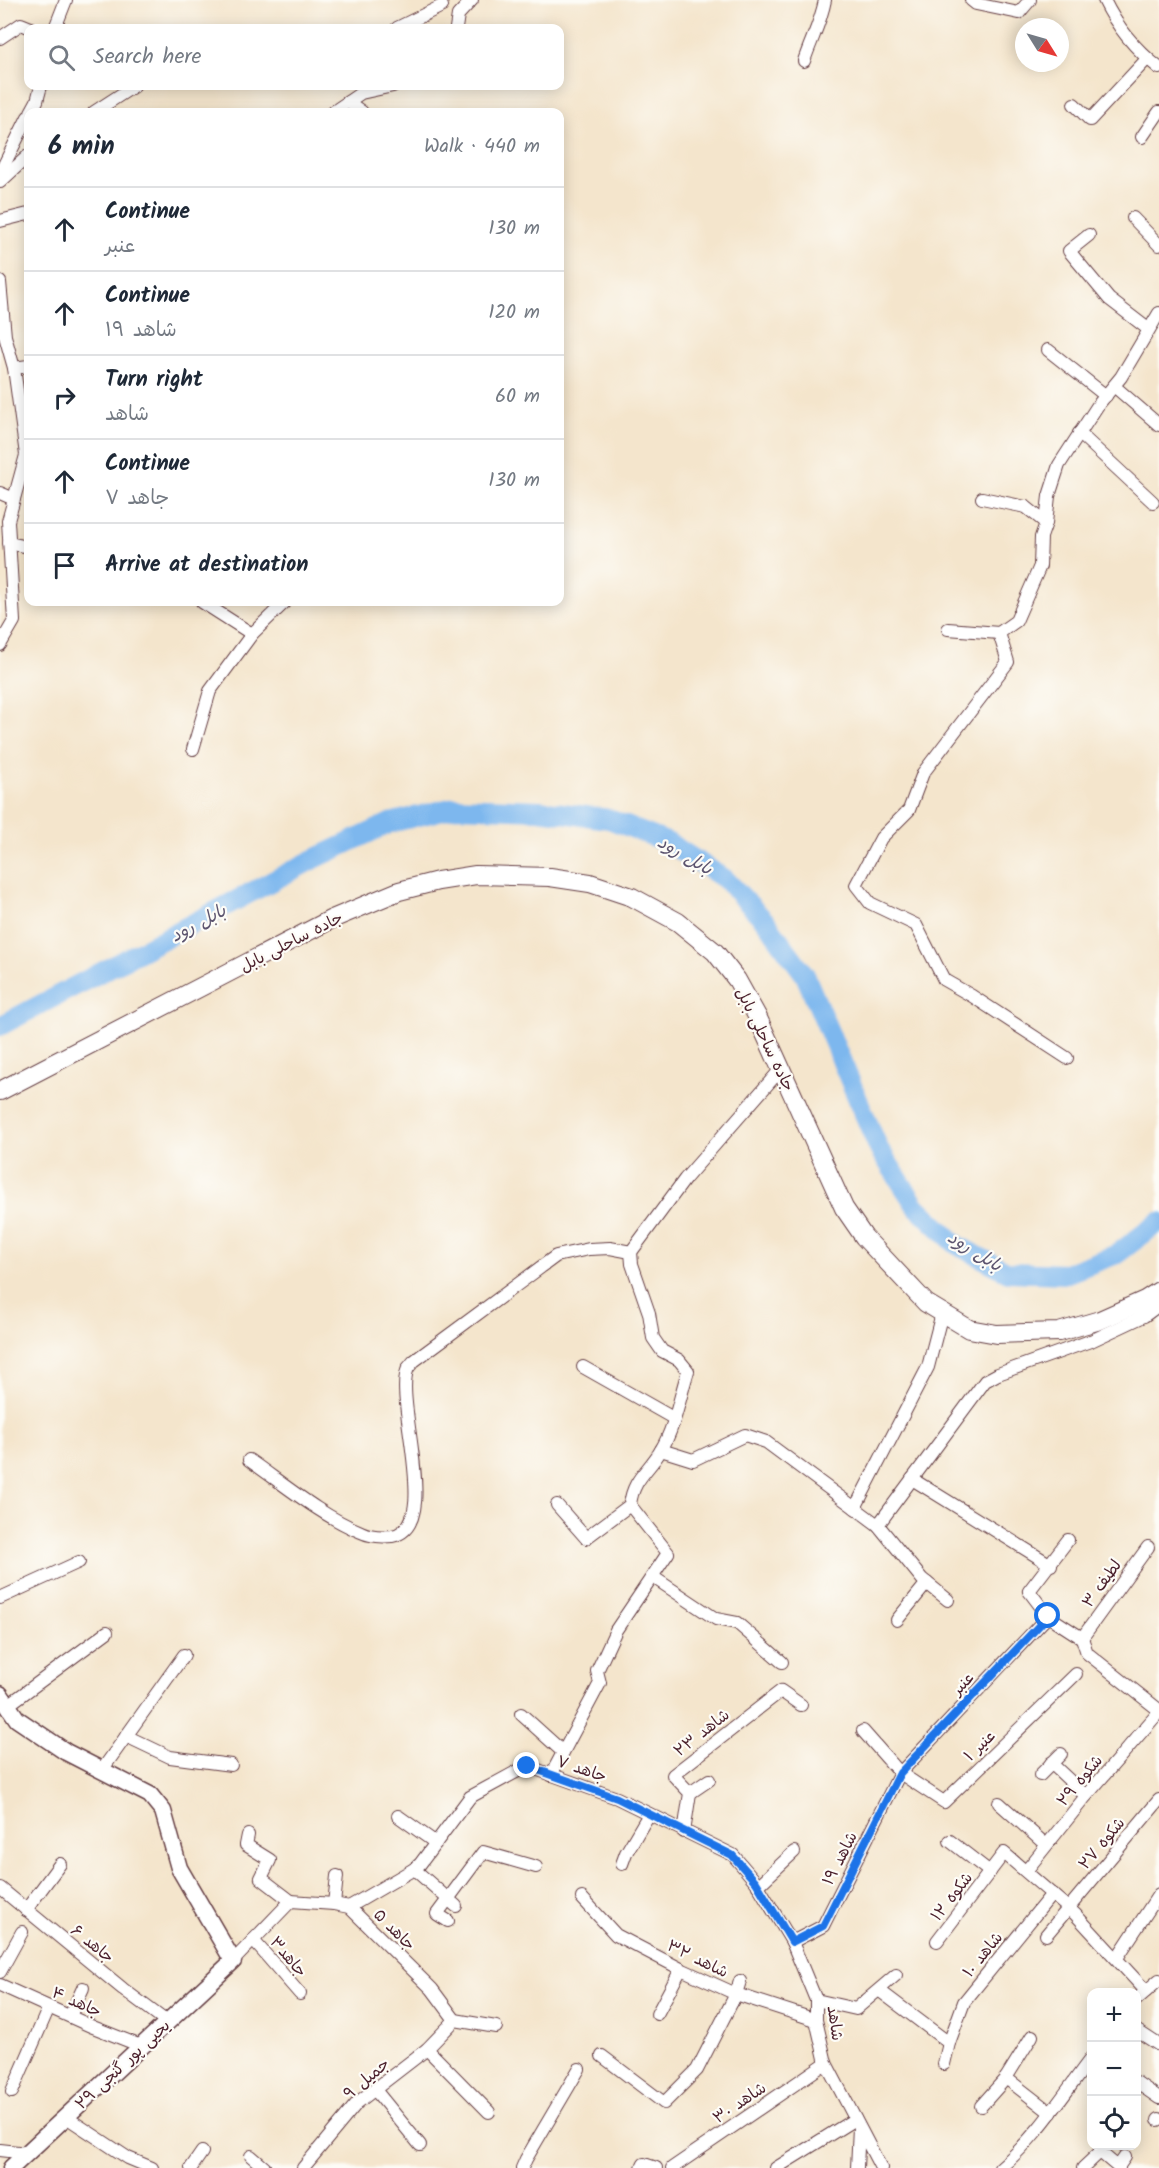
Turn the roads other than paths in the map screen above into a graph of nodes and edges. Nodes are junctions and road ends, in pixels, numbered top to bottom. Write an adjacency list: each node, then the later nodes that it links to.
1 (66, 0): 8 (street)
2 (825, 0): 14 (street)
3 (971, 0): 4 (street)
4 (1030, 0)
5 (1107, 1): 13 (street)
6 (442, 3): 7 (street); 9 (street)
7 (468, 4): 10 (street)
8 (57, 24)
9 (404, 24)
10 (457, 24)
11 (24, 25): 12 (street)
12 (0, 38)
13 (1147, 59): 15 (street); 20 (street)
14 (804, 61)
15 (1159, 68)
16 (40, 90): 21 (street)
17 (128, 90): 22 (street)
18 (375, 90): 19 (street)
19 (348, 102): 23 (street); 24 (street)
20 (1074, 104)
21 (33, 108)
22 (100, 108)
23 (339, 108)
24 (356, 108)
25 (1159, 112): 27 (street)
26 (24, 125): 29 (street)
27 (1142, 137)
28 (24, 160): 30 (street)
29 (0, 173)
30 (0, 182)
31 (24, 215): 33 (street)
32 (1134, 218): 35 (street)
33 (0, 221)
34 (1089, 234): 38 (street)
35 (1159, 245)
36 (0, 282): 39 (street)
37 (1159, 313): 38 (street)
38 (1148, 329): 43 (street)
39 (2, 336): 42 (street)
40 (1048, 350): 43 (street)
41 (24, 367): 42 (street)
42 (14, 368): 46 (street)
43 (1110, 391): 44 (street); 45 (street)
44 (1159, 425)
45 (1079, 434): 51 (street); 52 (street)
46 (24, 435)
47 (24, 465): 50 (street)
48 (0, 493): 50 (street)
49 (982, 498): 52 (street)
50 (14, 499): 53 (street)
51 (1153, 502)
52 (1046, 523): 58 (street)
53 (9, 543): 54 (street); 60 (street)
54 (24, 546)
55 (208, 606): 59 (street)
56 (281, 606): 59 (street)
57 (948, 629): 58 (street)
58 (999, 633): 62 (street)
59 (252, 634): 61 (street)
60 (0, 645)
61 (193, 749)
62 (1067, 1058)
63 (781, 1069): 64 (main road, جاده ساحلی بابل); 65 (street); 68 (main road, جاده ساحلی بابل)
64 (0, 1091)
65 (631, 1252): 70 (street); 72 (street)
66 (1159, 1291): 68 (main road, جاده ساحلی بابل)
67 (1159, 1305): 73 (street)
68 (942, 1313): 76 (street)
69 (583, 1367): 70 (street)
70 (673, 1418): 71 (street)
71 (661, 1450): 75 (street); 76 (street)
72 (249, 1460)
73 (912, 1479): 77 (street); 81 (street)
74 (557, 1505): 75 (street)
75 (630, 1505): 82 (street)
76 (855, 1508): 77 (street)
77 (878, 1525): 83 (street)
78 (1068, 1540): 81 (street)
79 (1148, 1547): 89 (street, لطیف ۳)
80 (79, 1563): 84 (street)
81 (1050, 1565): 86 (street)
82 (653, 1577): 91 (street); 99 (street)
83 (927, 1582): 85 (street); 87 (street)
84 (0, 1598)
85 (948, 1600)
86 (1048, 1616): 89 (street); 104 (street, عنبر)
87 (897, 1620)
88 (107, 1632): 93 (street)
89 (1082, 1638): 95 (street)
90 (183, 1655): 98 (street)
91 (782, 1662)
92 (1076, 1674): 104 (street, عنیر ۱)
93 (3, 1700): 103 (main road)
94 (801, 1705): 108 (street, شاهد ۲۳)
95 (1159, 1711): 109 (street, شکوه ۲۹)
96 (521, 1714): 99 (street)
97 (863, 1731): 104 (street)
98 (126, 1736): 102 (street); 103 (street)
99 (563, 1752): 105 (street)
100 (1061, 1754): 101 (street)
101 (1051, 1763): 106 (street); 109 (street)
102 (231, 1765)
103 (102, 1770): 146 (main road)
104 (900, 1773): 144 (street, شاهد ۱۹)
105 (551, 1775): 112 (street, جاهد ۷); 117 (street, جاهد ۷)
106 (1040, 1775)
107 (709, 1780): 108 (street)
108 (690, 1792): 114 (street)
109 (1086, 1796): 118 (street, شکوه ۲۹)
110 (1159, 1800): 138 (street, شکوه ۲۷)
111 (999, 1803): 118 (street)
112 (649, 1814): 114 (street, جاهد ۷); 122 (street)
113 (398, 1816): 117 (street)
114 (684, 1832): 120 (street, جاهد ۷)
115 (248, 1835): 133 (street)
116 (950, 1841): 126 (street)
117 (436, 1843): 124 (street, جاهد ۷)
118 (1046, 1845): 125 (street, شکوه ۲۹)
119 (794, 1852): 128 (street)
120 (732, 1855): 128 (street, شاهد)
121 (60, 1864): 137 (street)
122 (622, 1864)
123 (536, 1867): 134 (street)
124 (414, 1869): 134 (street); 136 (street, جاهد ۷)
125 (1026, 1871): 126 (street, شکوه ۱۲); 130 (street)
126 (990, 1872): 143 (street, شکوه ۱۲)
127 (337, 1876): 135 (street)
128 (758, 1886): 144 (street, شاهد)
129 (0, 1888): 137 (street, جاهد ۶)
130 (1052, 1894): 138 (street); 169 (street, شاهد ۱۰)
131 (1159, 1894): 145 (street)
132 (582, 1898): 147 (street, شاهد ۳۲)
133 (291, 1901): 135 (street, جاهد ۵); 142 (street)
134 (452, 1903): 139 (street)
135 (334, 1904): 136 (street, جاهد ۵)
136 (349, 1907): 163 (street, جاهد ۵)
137 (26, 1910): 165 (street, جاهد ۶)
138 (1072, 1910): 141 (street, شکوه ۲۷); 145 (street)
139 (448, 1921)
140 (22, 1932): 148 (street)
141 (1046, 1935)
142 (253, 1940): 146 (street); 156 (street, جاهد۳)
143 (937, 1941)
144 (792, 1942): 159 (street, شاهد)
145 (1117, 1958): 155 (street)
146 (232, 1960): 165 (main road, یحیی پور گنجی ۲۹)
147 (681, 1969): 157 (street, شاهد ۳۲); 161 (street)
148 (0, 1972)
149 (896, 1975): 154 (street)
150 (1159, 1980): 155 (street)
151 (740, 1981): 157 (street)
152 (0, 1985): 160 (street, جاهد ۴)
153 (82, 1988): 162 (street)
154 (880, 1991): 159 (street); 169 (street)
155 (1146, 1991): 158 (street)
156 (300, 1994)
157 (736, 1994): 164 (street, شاهد ۳۲); 173 (street)
158 (1141, 1996)
159 (816, 2000): 164 (street, شاهد)
160 (49, 2007): 162 (street, جاهد ۴); 181 (street)
161 (657, 2014)
162 (70, 2016): 171 (street, جاهد ۴)
163 (455, 2020): 166 (street); 172 (street, جمیل ۹)
164 (816, 2020): 174 (street, شاهد)
165 (167, 2022): 171 (main road, یحیی پور گنجی ۲۹)
166 (496, 2027)
167 (1141, 2033): 170 (street)
168 (1032, 2036): 178 (street)
169 (949, 2043): 175 (street, شاهد ۱۰)
170 (1159, 2045)
171 (141, 2046): 186 (main road, یحیی پور گنجی ۲۹)
172 (427, 2049): 180 (street, جمیل ۹); 184 (street)
173 (602, 2056)
174 (826, 2063): 187 (street, شاهد); 200 (street, شاهد ۳۰)
175 (944, 2064)
176 (1087, 2064): 185 (street)
177 (579, 2069): 199 (street)
178 (1006, 2078): 183 (street); 185 (street)
179 (1141, 2089): 182 (street)
180 (376, 2091): 188 (street); 198 (street, جمیل ۹)
181 (12, 2092)
182 (1159, 2098)
183 (981, 2106)
184 (489, 2112)
185 (1051, 2113): 204 (street)
186 (66, 2117): 191 (main road, یحیی پور گنجی ۲۹); 195 (street)
187 (857, 2122): 201 (street); 202 (street); 203 (street, شاهد)
188 (420, 2145)
189 (0, 2150): 191 (street)
190 (202, 2152): 196 (street)
191 (27, 2153): 194 (main road, یحیی پور گنجی ۲۹)
192 (251, 2156): 197 (street)
193 (1120, 2164): 205 (street)
194 (11, 2168)
195 (152, 2168)
196 (191, 2168)
197 (265, 2168)
198 (303, 2168)
199 (522, 2168)
200 (672, 2168)
201 (776, 2168)
202 (857, 2168)
203 (881, 2168)
204 (1000, 2168)
205 (1083, 2168)

